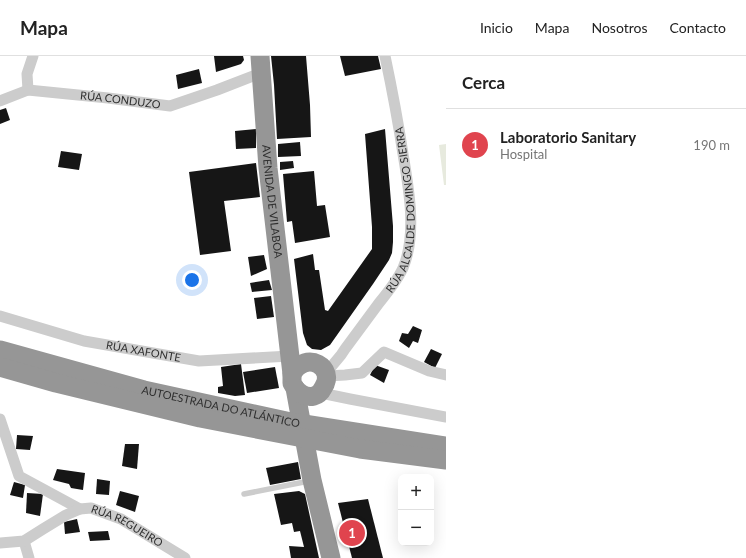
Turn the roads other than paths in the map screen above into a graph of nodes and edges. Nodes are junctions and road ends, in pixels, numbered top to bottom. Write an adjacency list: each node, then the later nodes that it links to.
1 (33, 56): 4 (street)
2 (385, 56): 10 (street, RÚA ALCALDE DOMINGO SIERRA)
3 (260, 64): 4 (street, RÚA CONDUZO); 10 (highway, AVENIDA DE VILABOA)
4 (28, 90): 5 (street, RÚA CONDUZO)
5 (0, 101)
6 (0, 316): 10 (street, RÚA XAFONTE)
7 (0, 350): 13 (highway, AUTOESTRADA DO ATLÁNTICO)
8 (0, 367): 14 (highway, AUTOESTRADA DO ATLÁNTICO)
9 (446, 375): 10 (street)
10 (308, 376): 11 (street); 15 (highway, AVENIDA DE VILABOA)
11 (446, 417)
12 (0, 419): 17 (street)
13 (446, 446)
14 (446, 460)
15 (312, 480): 16 (lane); 22 (highway, AVENIDA DE VILABOA)
16 (244, 494)
17 (80, 509): 18 (street, RÚA REGUEIRO); 21 (street, RÚA REGUEIRO)
18 (24, 541): 19 (street, RÚA REGUEIRO); 20 (street)
19 (0, 543)
20 (29, 558)
21 (185, 558)
22 (331, 558)

